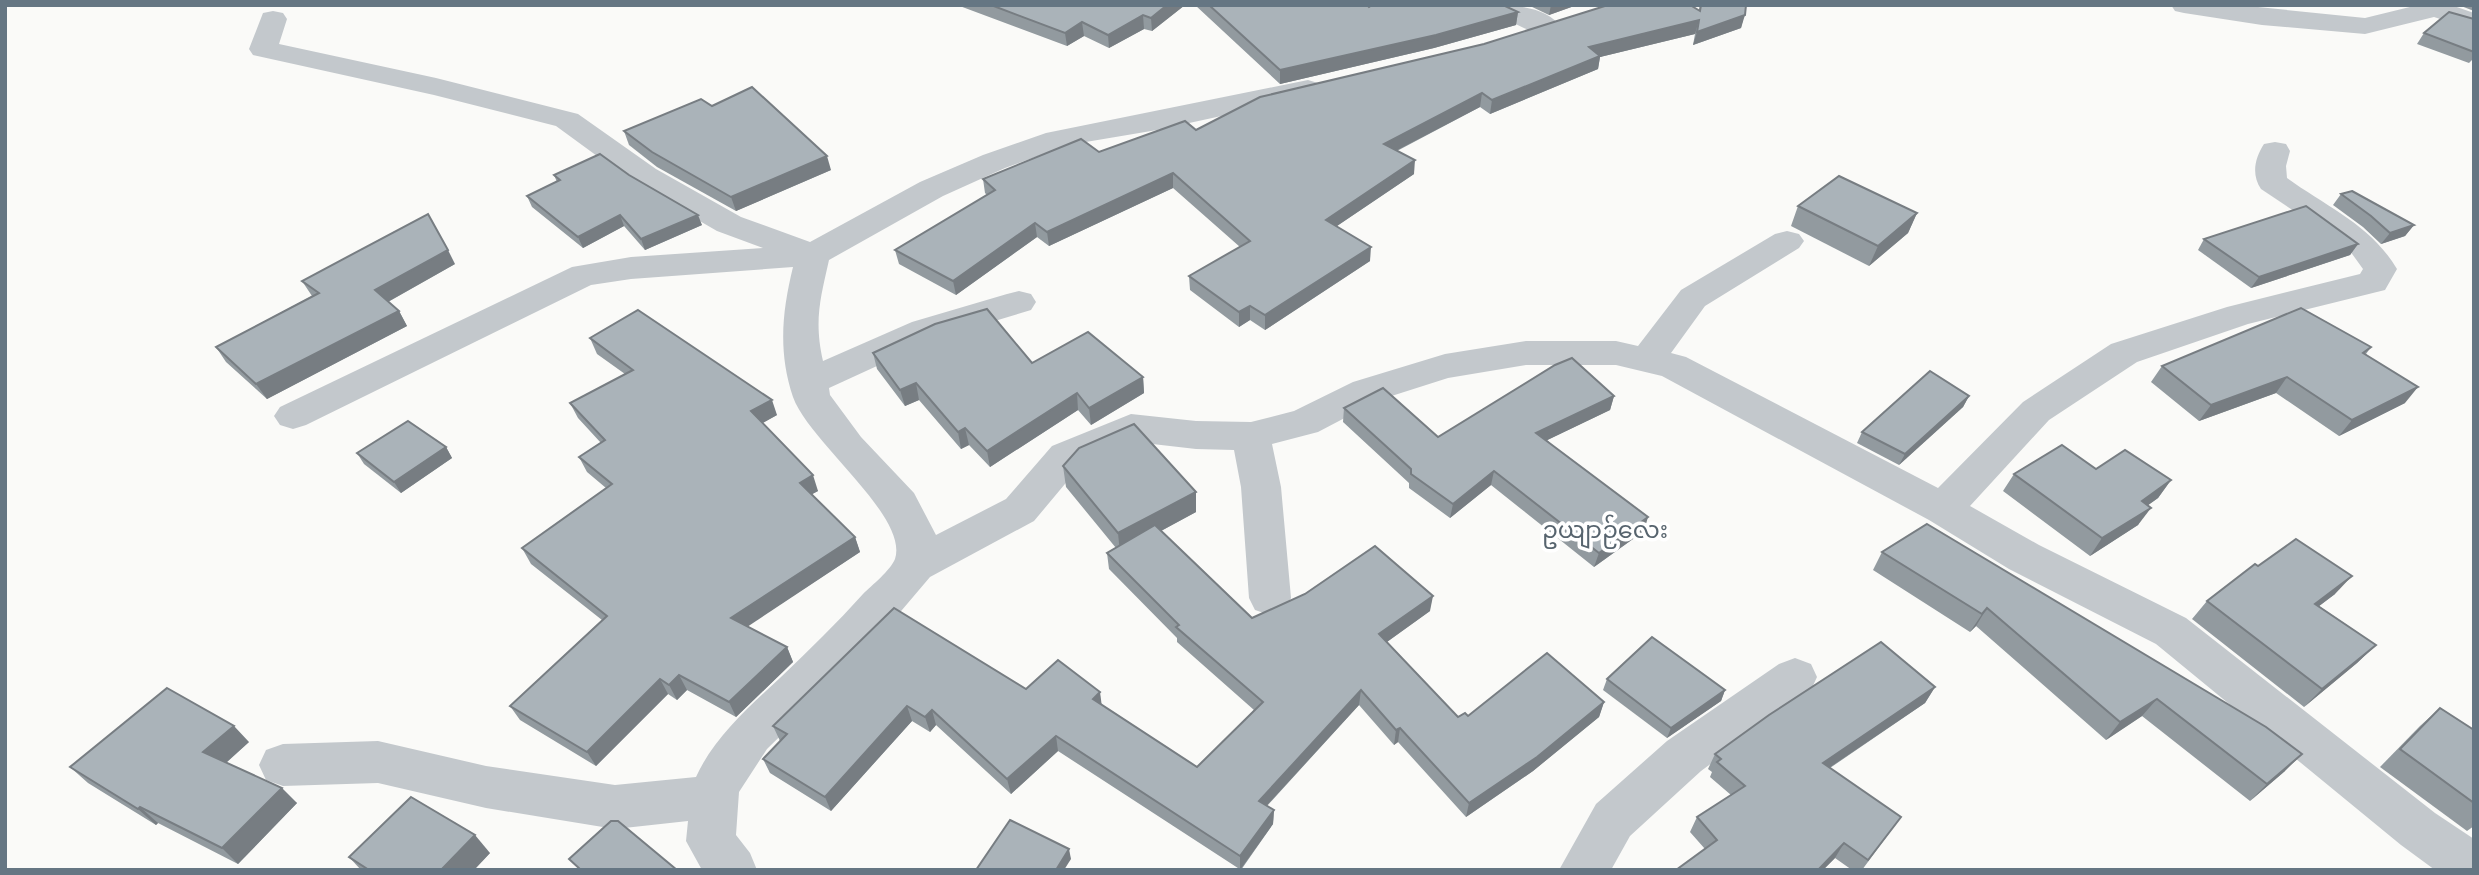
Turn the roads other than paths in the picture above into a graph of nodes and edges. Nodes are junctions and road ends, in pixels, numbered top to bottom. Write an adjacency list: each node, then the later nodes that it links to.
1 (1500, 5): 5 (street)
2 (2184, 5): 4 (street)
3 (273, 19): 9 (street)
4 (2474, 22)
5 (1503, 43)
6 (1334, 83): 9 (street)
7 (2275, 151): 15 (street)
8 (1787, 242): 11 (street)
9 (813, 255): 12 (street); 13 (street)
10 (1019, 302): 12 (street)
11 (1647, 360): 14 (street); 15 (street)
12 (809, 382): 16 (street)
13 (293, 416)
14 (1251, 436): 16 (street); 17 (street)
15 (1943, 509): 21 (street)
16 (915, 565): 20 (street)
17 (1270, 598)
18 (1796, 677): 23 (street)
19 (283, 765): 20 (street)
20 (714, 797): 22 (street)
21 (2474, 868)
22 (732, 870)
23 (1584, 870)

